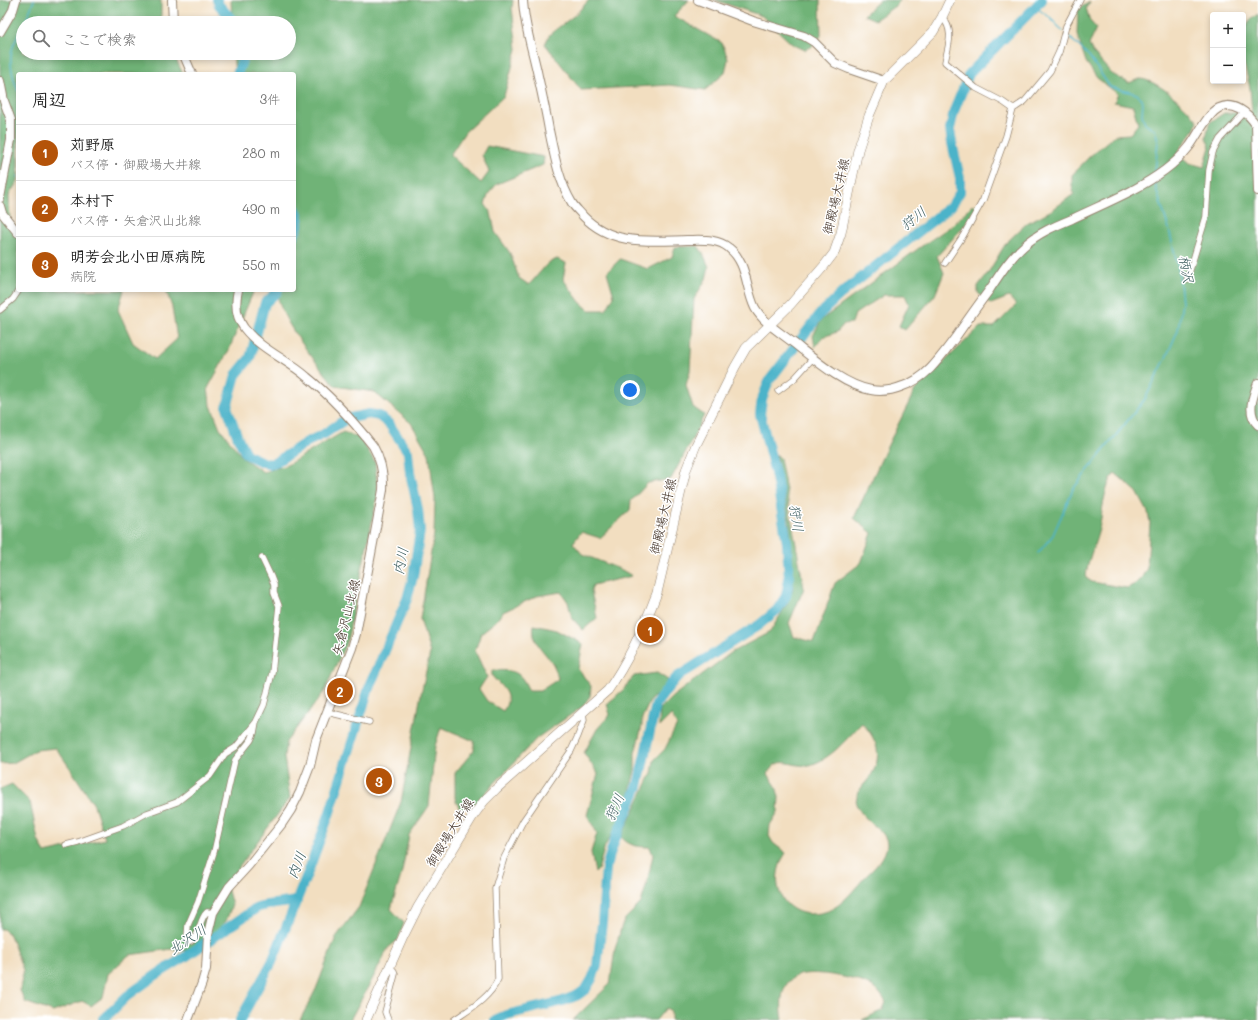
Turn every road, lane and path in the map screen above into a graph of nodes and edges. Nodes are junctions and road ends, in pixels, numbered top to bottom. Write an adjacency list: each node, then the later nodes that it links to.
1 (16, 0): 9 (street)
2 (172, 0): 7 (street)
3 (523, 0): 25 (street)
4 (698, 0): 13 (street)
5 (950, 0): 8 (main road, 御殿場大井線)
6 (1080, 0): 14 (street)
7 (173, 16)
8 (942, 17): 13 (main road, 御殿場大井線); 14 (street)
9 (0, 32)
10 (186, 60): 11 (street)
11 (191, 72)
12 (0, 81): 17 (street)
13 (884, 81): 25 (main road, 御殿場大井線)
14 (1013, 109): 20 (street)
15 (1245, 112): 16 (street); 21 (street); 26 (street)
16 (1258, 191)
17 (0, 198)
18 (0, 206): 19 (street)
19 (16, 230)
20 (945, 263)
21 (1187, 280)
22 (17, 292): 24 (street)
23 (238, 292): 31 (street, 矢倉沢山北線)
24 (0, 310)
25 (770, 324): 26 (street); 32 (main road, 御殿場大井線)
26 (810, 356): 28 (street)
27 (1258, 382): 29 (street)
28 (778, 391)
29 (1258, 425)
30 (262, 558): 33 (street)
31 (327, 712): 34 (street); 36 (street, 矢倉沢山北線)
32 (583, 712): 37 (main road, 御殿場大井線); 41 (street)
33 (256, 722): 35 (street); 36 (street)
34 (369, 722)
35 (66, 845)
36 (212, 917): 38 (street, 矢倉沢山北線)
37 (388, 966): 39 (main road, 御殿場大井線); 40 (street)
38 (188, 1020)
39 (366, 1020)
40 (388, 1020)
41 (454, 1020)

